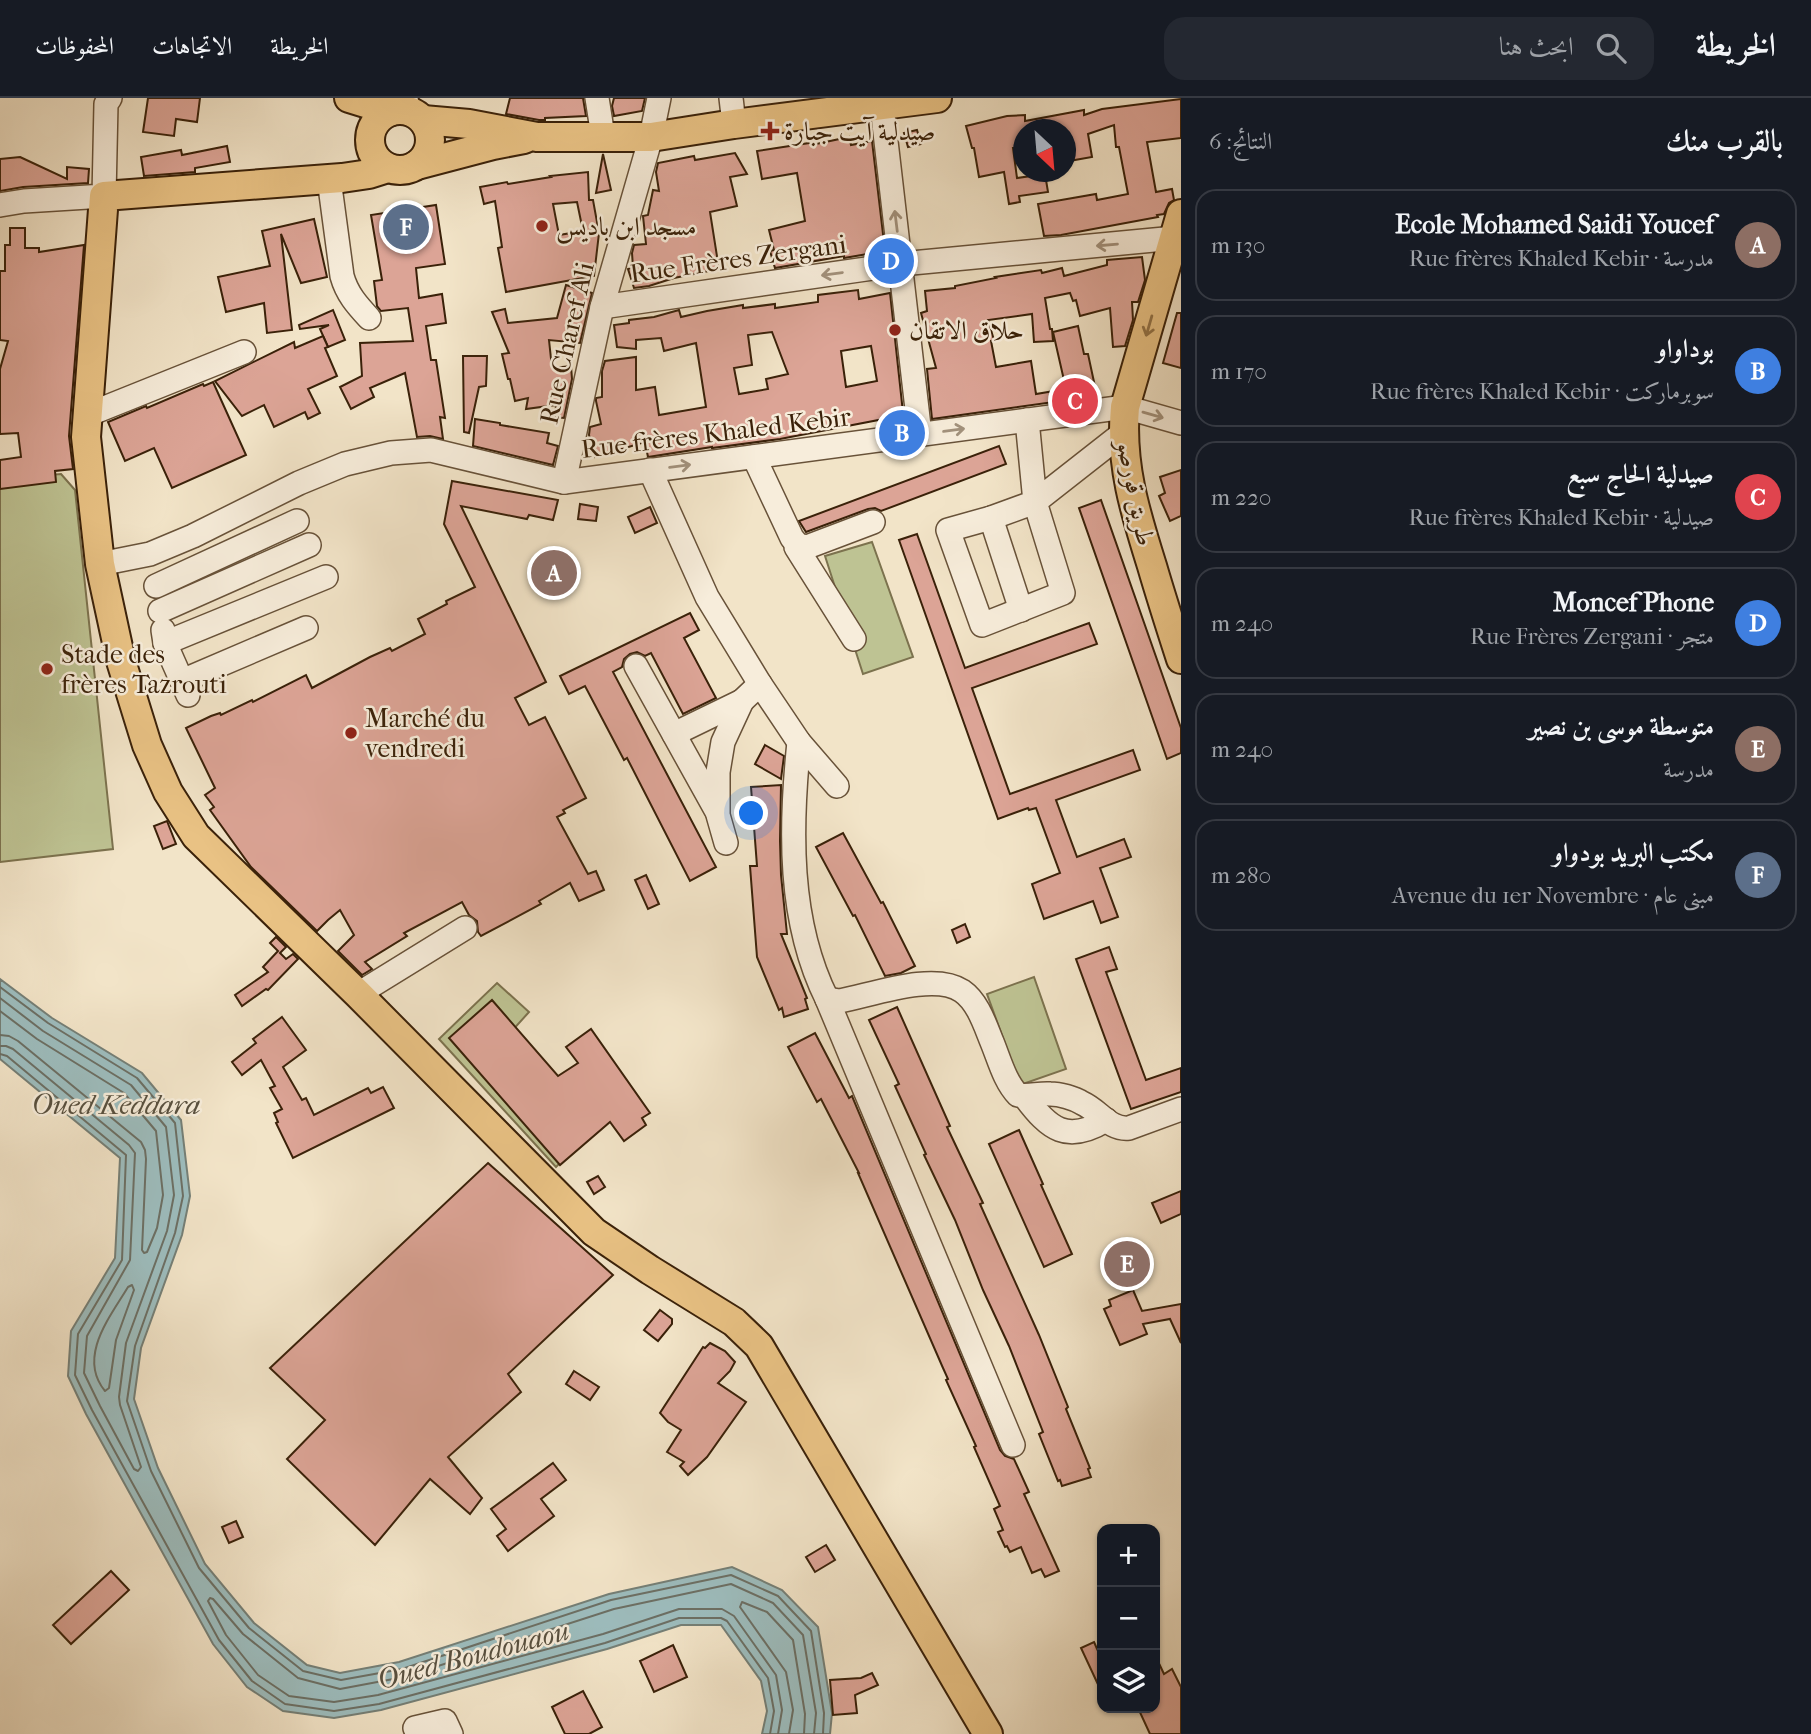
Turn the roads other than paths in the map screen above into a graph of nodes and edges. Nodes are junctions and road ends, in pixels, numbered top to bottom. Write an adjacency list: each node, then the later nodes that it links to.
1 (110, 98): 14 (street)
2 (350, 98): 8 (main road)
3 (597, 98): 9 (street)
4 (659, 98): 10 (street, Rue Charef Ali)
5 (937, 98): 6 (main road)
6 (882, 102): 7 (main road); 17 (street, one-way to 6)
7 (733, 111): 10 (main road)
8 (394, 127): 11 (main road); 12 (main road); 12 (main road); 13 (main road)
9 (603, 136): 10 (main road); 11 (main road)
10 (651, 136): 18 (street, Rue Charef Ali)
11 (537, 137): 12 (main road)
12 (417, 165)
13 (336, 178): 14 (main road); 19 (street)
14 (104, 196): 15 (street); 21 (main road)
15 (0, 205)
16 (1179, 231): 17 (street, Rue Frères Zergani, one-way to 17); 23 (main road, one-way to 23)
17 (901, 264): 18 (street, Rue Frères Zergani, one-way to 18); 25 (street)
18 (602, 307): 28 (street, Rue Charef Ali)
19 (369, 318)
20 (244, 352): 21 (street)
21 (87, 415): 36 (main road)
22 (1027, 420): 23 (street, Rue frères Khaled Kebir); 25 (street, Rue frères Khaled Kebir, one-way to 22); 29 (street)
23 (1124, 420): 24 (street, one-way to 24); 29 (street); 44 (main road, طريق قورصو)
24 (1181, 423)
25 (920, 435): 26 (street, Rue frères Khaled Kebir)
26 (754, 457): 27 (street, Rue frères Khaled Kebir, one-way to 26); 34 (street)
27 (650, 470): 28 (street, Rue frères Khaled Kebir); 46 (street)
28 (564, 482): 35 (street)
29 (1035, 502): 30 (street); 39 (street)
30 (990, 518): 39 (street); 39 (street)
31 (297, 522): 38 (street)
32 (873, 522): 34 (street)
33 (309, 545): 40 (street)
34 (798, 545): 42 (street)
35 (150, 554): 36 (street); 38 (street)
36 (100, 564): 54 (main road)
37 (326, 577): 43 (street)
38 (156, 586): 40 (street)
39 (1021, 610)
40 (160, 611): 43 (street)
41 (306, 628): 43 (street)
42 (854, 639)
43 (165, 643)
44 (1181, 659)
45 (636, 666): 48 (street)
46 (760, 684): 47 (street); 49 (street)
47 (742, 701): 48 (street); 51 (street)
48 (674, 734): 51 (street)
49 (799, 742): 50 (street); 55 (street)
50 (837, 786)
51 (718, 815): 52 (street)
52 (726, 843)
53 (465, 928): 54 (street)
54 (358, 994): 62 (main road)
55 (827, 999): 56 (street); 59 (street)
56 (1025, 1097): 58 (street); 58 (street)
57 (1181, 1109): 58 (street)
58 (1106, 1120)
59 (1013, 1445)
60 (415, 1728): 61 (street)
61 (451, 1734)
62 (988, 1734)

